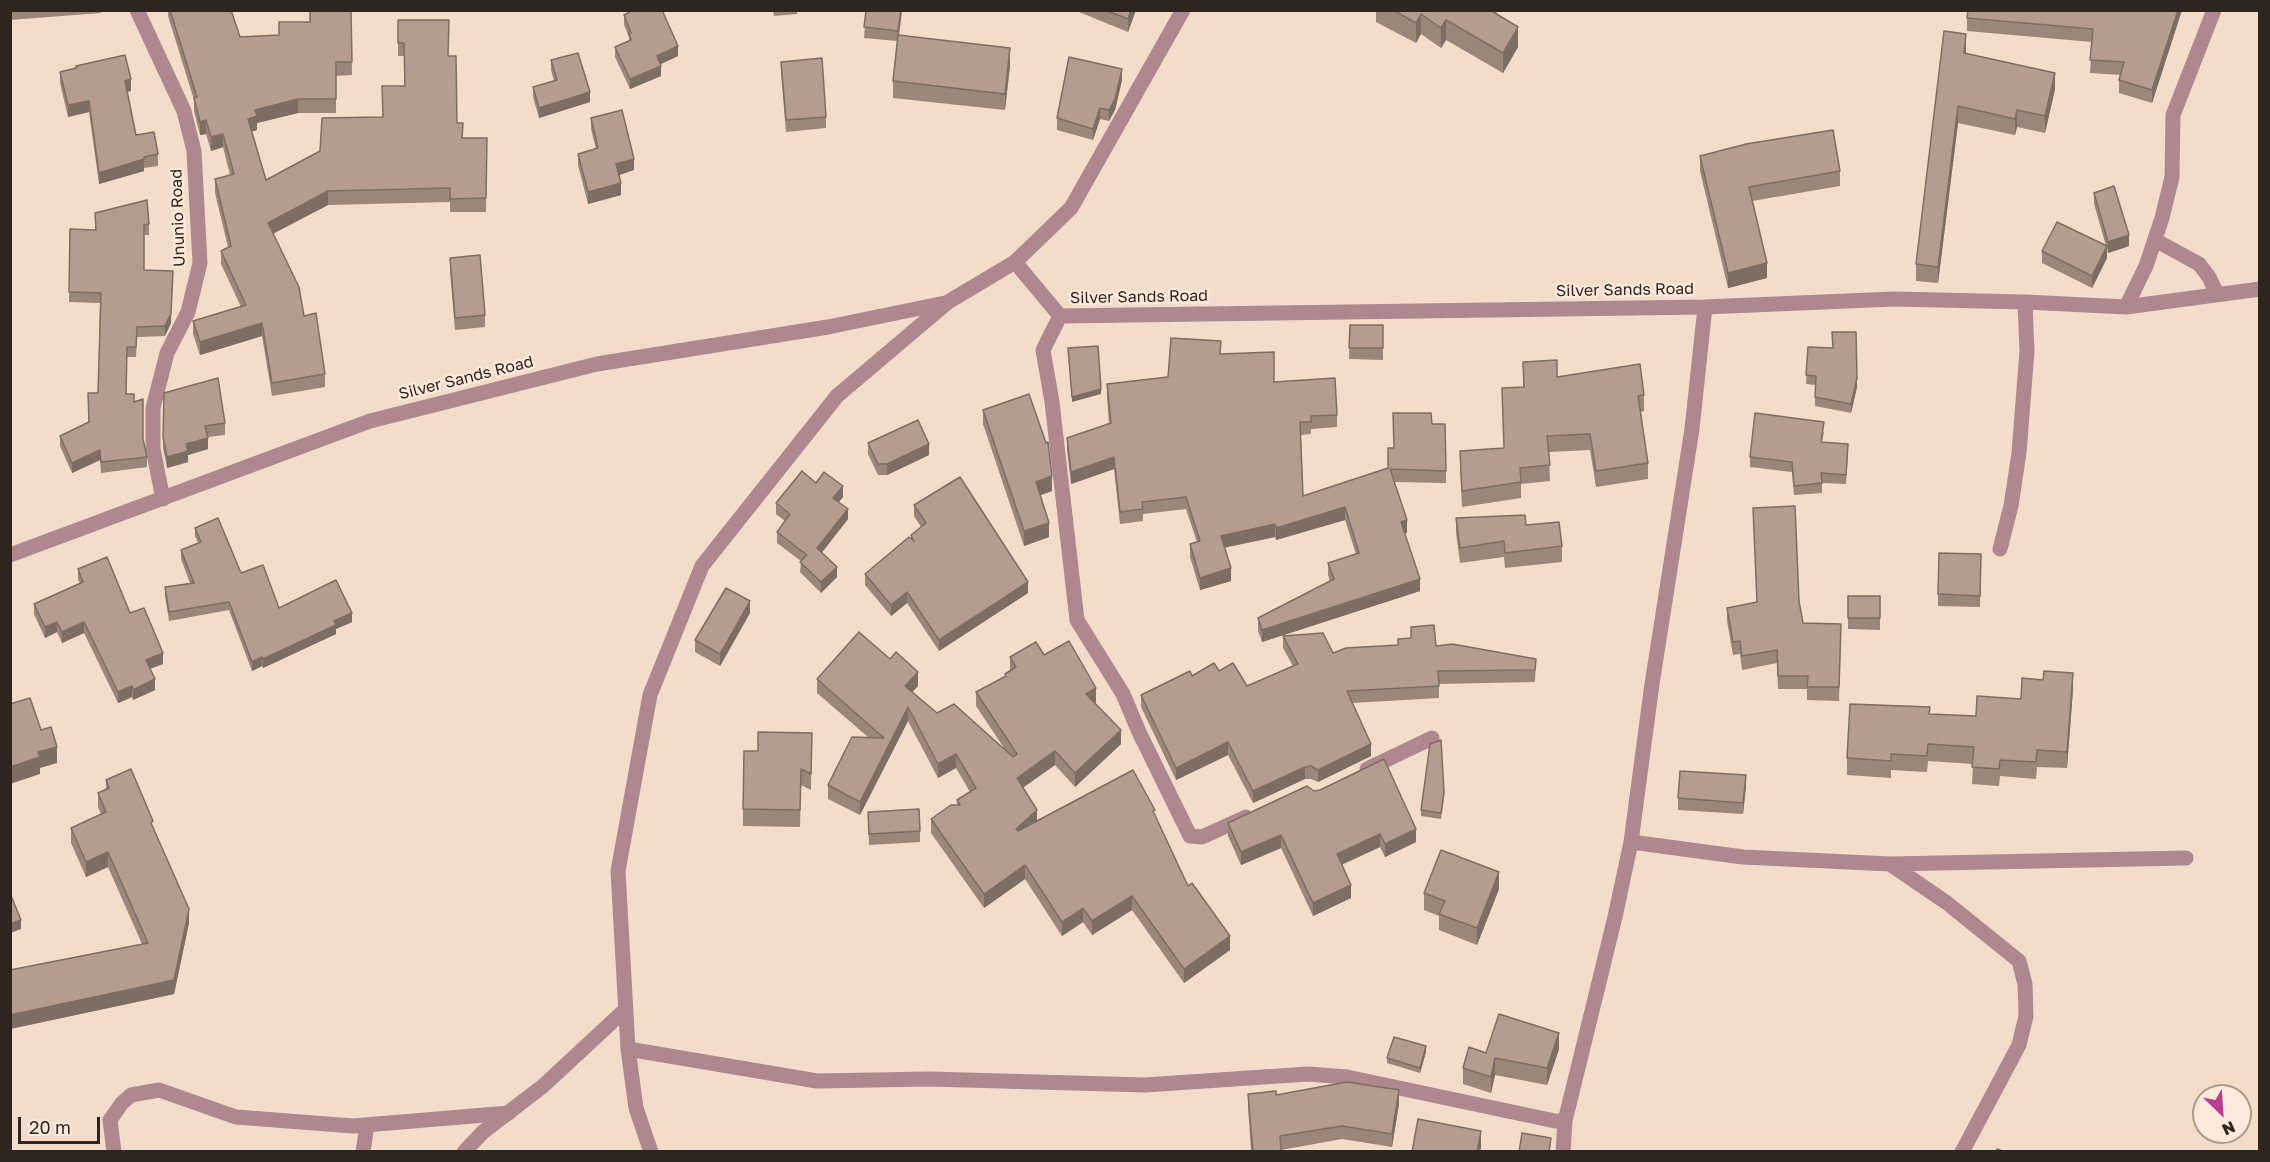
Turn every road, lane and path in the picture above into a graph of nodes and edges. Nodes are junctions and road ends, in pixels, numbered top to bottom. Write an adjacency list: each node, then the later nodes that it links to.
1 (137, 10): 13 (street, Ununio Road)
2 (1183, 10): 5 (street)
3 (2214, 10): 4 (street)
4 (2155, 240): 7 (street); 11 (street)
5 (1015, 262): 8 (street); 12 (street, Silver Sands Road)
6 (2259, 289): 7 (street, Silver Sands Road)
7 (2217, 294): 11 (street, Silver Sands Road)
8 (948, 302): 13 (street, Silver Sands Road); 22 (street)
9 (2025, 302): 10 (street, Silver Sands Road); 11 (street, Silver Sands Road); 14 (street)
10 (1705, 307): 12 (street, Silver Sands Road); 19 (street)
11 (2126, 307)
12 (1060, 316): 18 (street)
13 (163, 499): 15 (street, Silver Sands Road)
14 (2000, 549)
15 (10, 555)
16 (1432, 738): 17 (street)
17 (1358, 774)
18 (1256, 812)
19 (1631, 842): 21 (street); 25 (street)
20 (2186, 858): 21 (street)
21 (1890, 864): 32 (street)
22 (626, 1009): 23 (street); 24 (street)
23 (628, 1049): 25 (street); 30 (street)
24 (509, 1113): 26 (street); 29 (street)
25 (1565, 1122): 31 (street)
26 (368, 1125): 27 (street); 28 (street)
27 (114, 1152)
28 (363, 1152)
29 (464, 1152)
30 (651, 1152)
31 (1563, 1152)
32 (1962, 1152)

